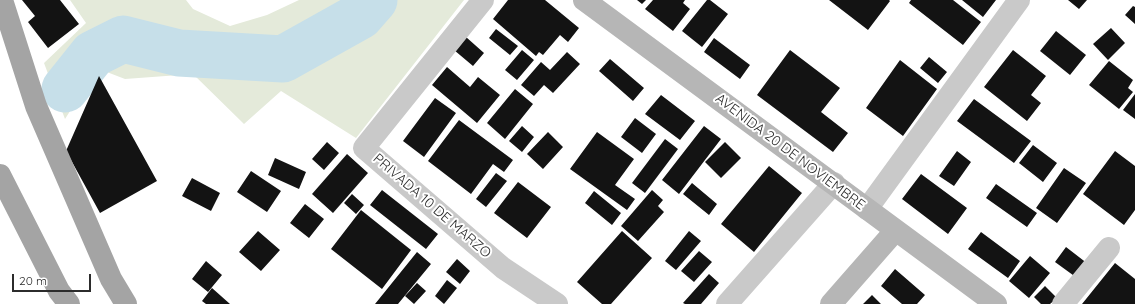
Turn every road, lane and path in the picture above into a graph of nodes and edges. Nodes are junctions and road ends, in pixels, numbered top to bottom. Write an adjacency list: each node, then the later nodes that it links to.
1 (2, 0): 11 (main road)
2 (483, 0): 12 (street, PRIVADA 10 DE MARZO)
3 (584, 0): 6 (street, AVENIDA 20 DE NOVIEMBRE)
4 (1019, 0): 7 (street)
5 (0, 175): 10 (main road)
6 (834, 183): 7 (street, AVENIDA 20 DE NOVIEMBRE); 13 (street)
7 (867, 209): 8 (street, AVENIDA 20 DE NOVIEMBRE)
8 (895, 231): 14 (street); 15 (street, AVENIDA 20 DE NOVIEMBRE)
9 (1109, 248): 16 (street)
10 (64, 297)
11 (126, 304)
12 (557, 304)
13 (727, 304)
14 (831, 304)
15 (996, 304)
16 (1063, 304)

